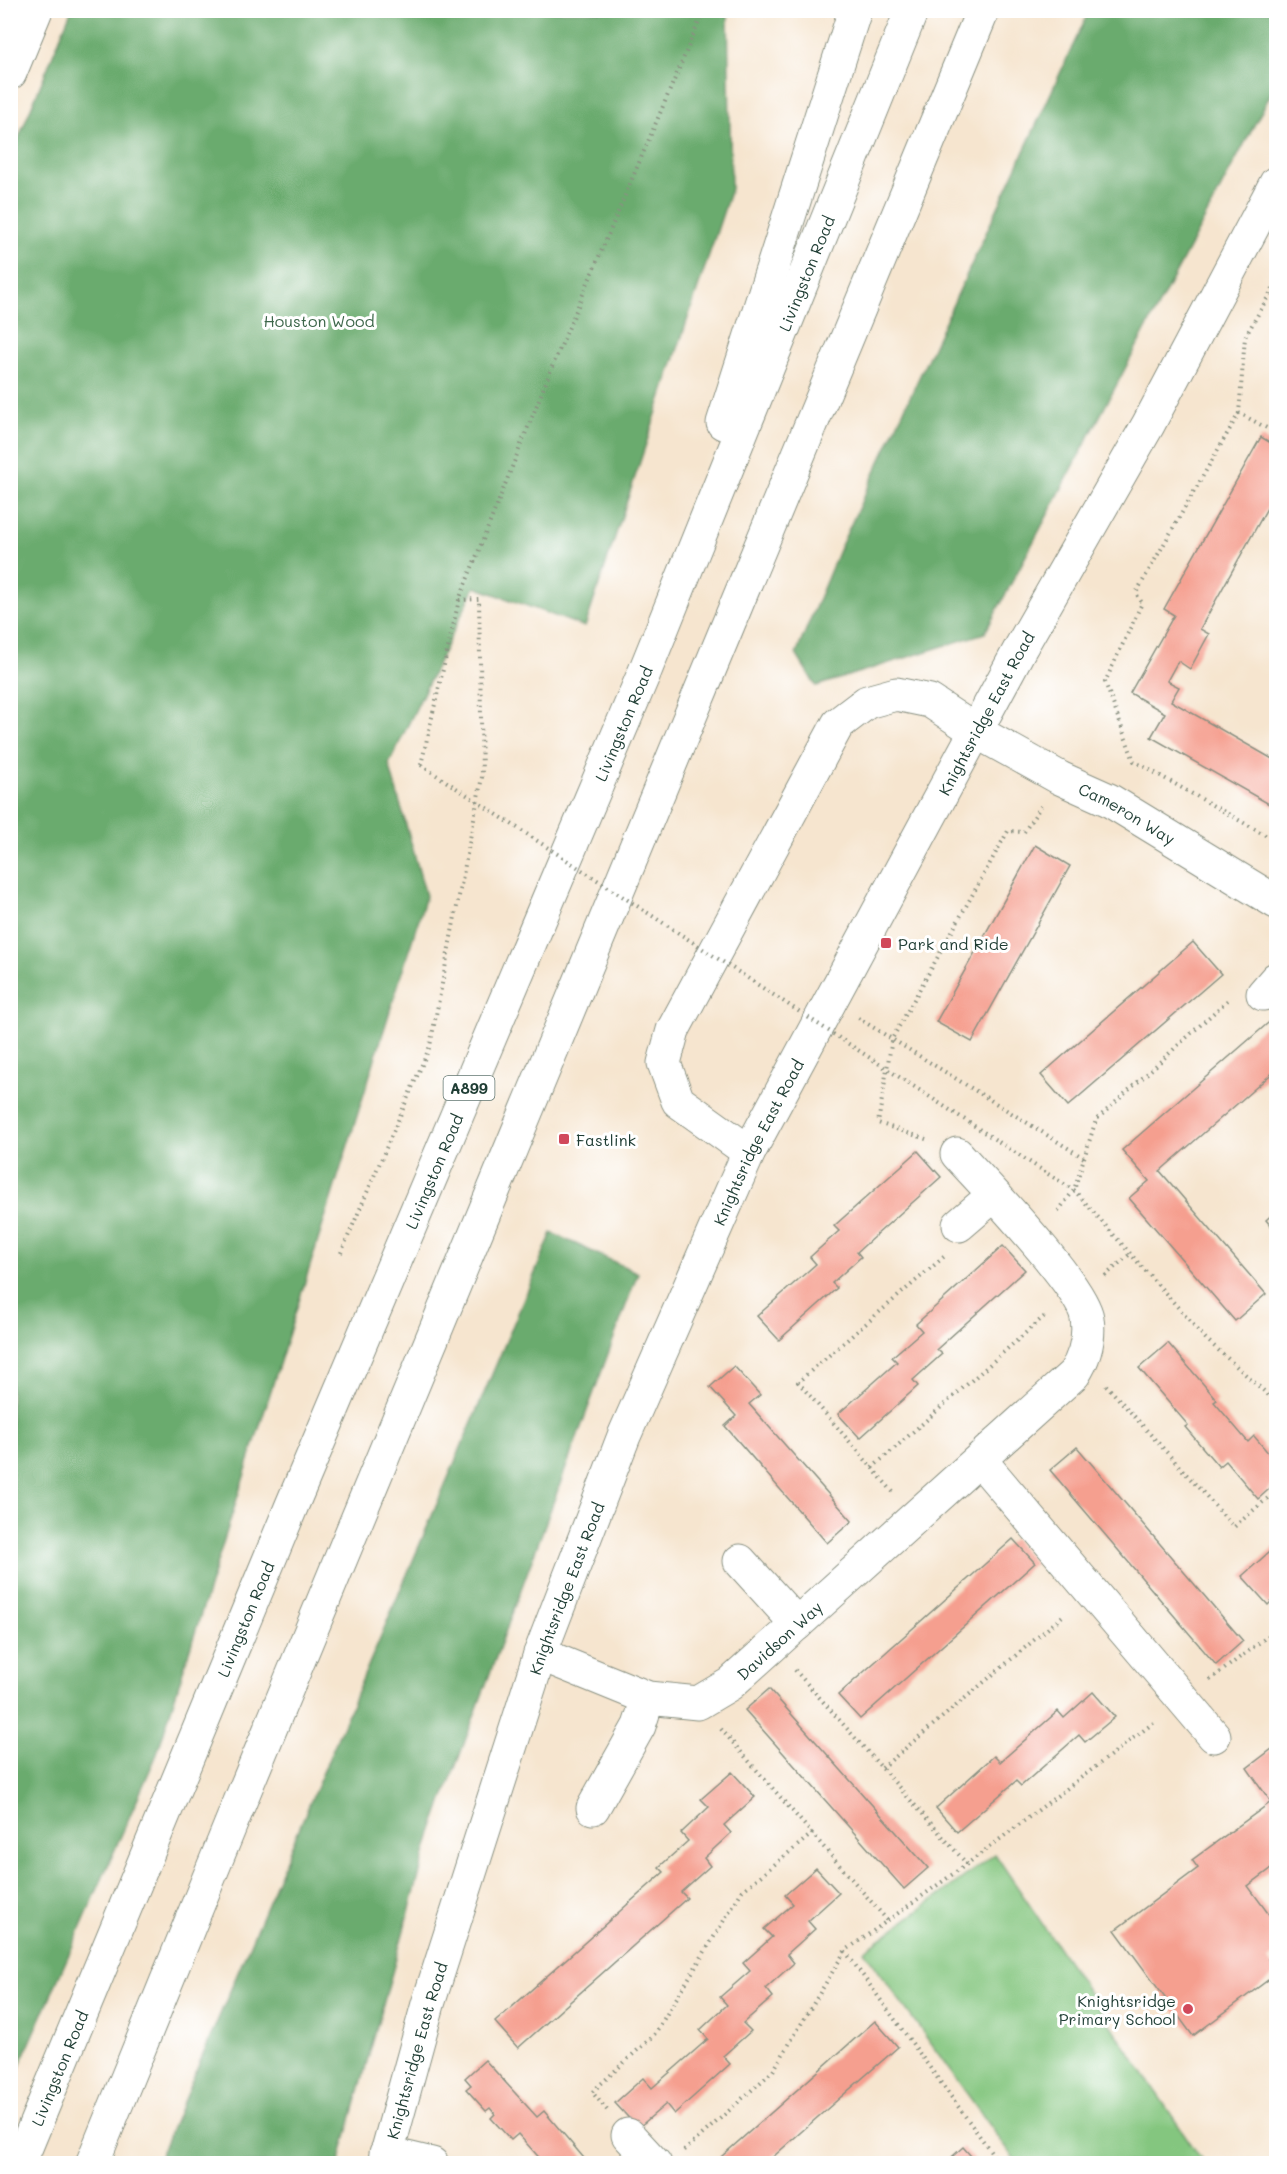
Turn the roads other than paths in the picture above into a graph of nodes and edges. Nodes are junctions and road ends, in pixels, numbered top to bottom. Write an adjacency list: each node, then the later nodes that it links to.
1 (36, 10): 5 (main road)
2 (855, 10): 7 (main road)
3 (912, 10): 7 (main road, Livingston Road / A899)
4 (983, 10): 25 (main road)
5 (10, 73)
6 (1276, 183): 8 (main road, Knightsridge East Road)
7 (645, 671): 24 (main road, Livingston Road / A899)
8 (976, 732): 9 (main road, Cameron Way); 10 (main road, Knightsridge East Road); 10 (main road, Cameron Way)
9 (1276, 901)
10 (749, 1152): 17 (main road, Knightsridge East Road)
11 (957, 1154): 12 (main road)
12 (994, 1195): 13 (main road); 14 (main road, Davidson Way)
13 (959, 1225)
14 (980, 1460): 16 (main road, Davidson Way); 19 (main road)
15 (740, 1561): 16 (main road)
16 (797, 1624): 18 (main road, Davidson Way)
17 (540, 1653): 18 (main road); 22 (main road, Knightsridge East Road)
18 (648, 1698): 20 (main road)
19 (1214, 1736)
20 (593, 1808)
21 (628, 2135): 23 (main road)
22 (385, 2158): 26 (main road)
23 (667, 2160)
24 (19, 2163)
25 (92, 2163)
26 (432, 2163)

